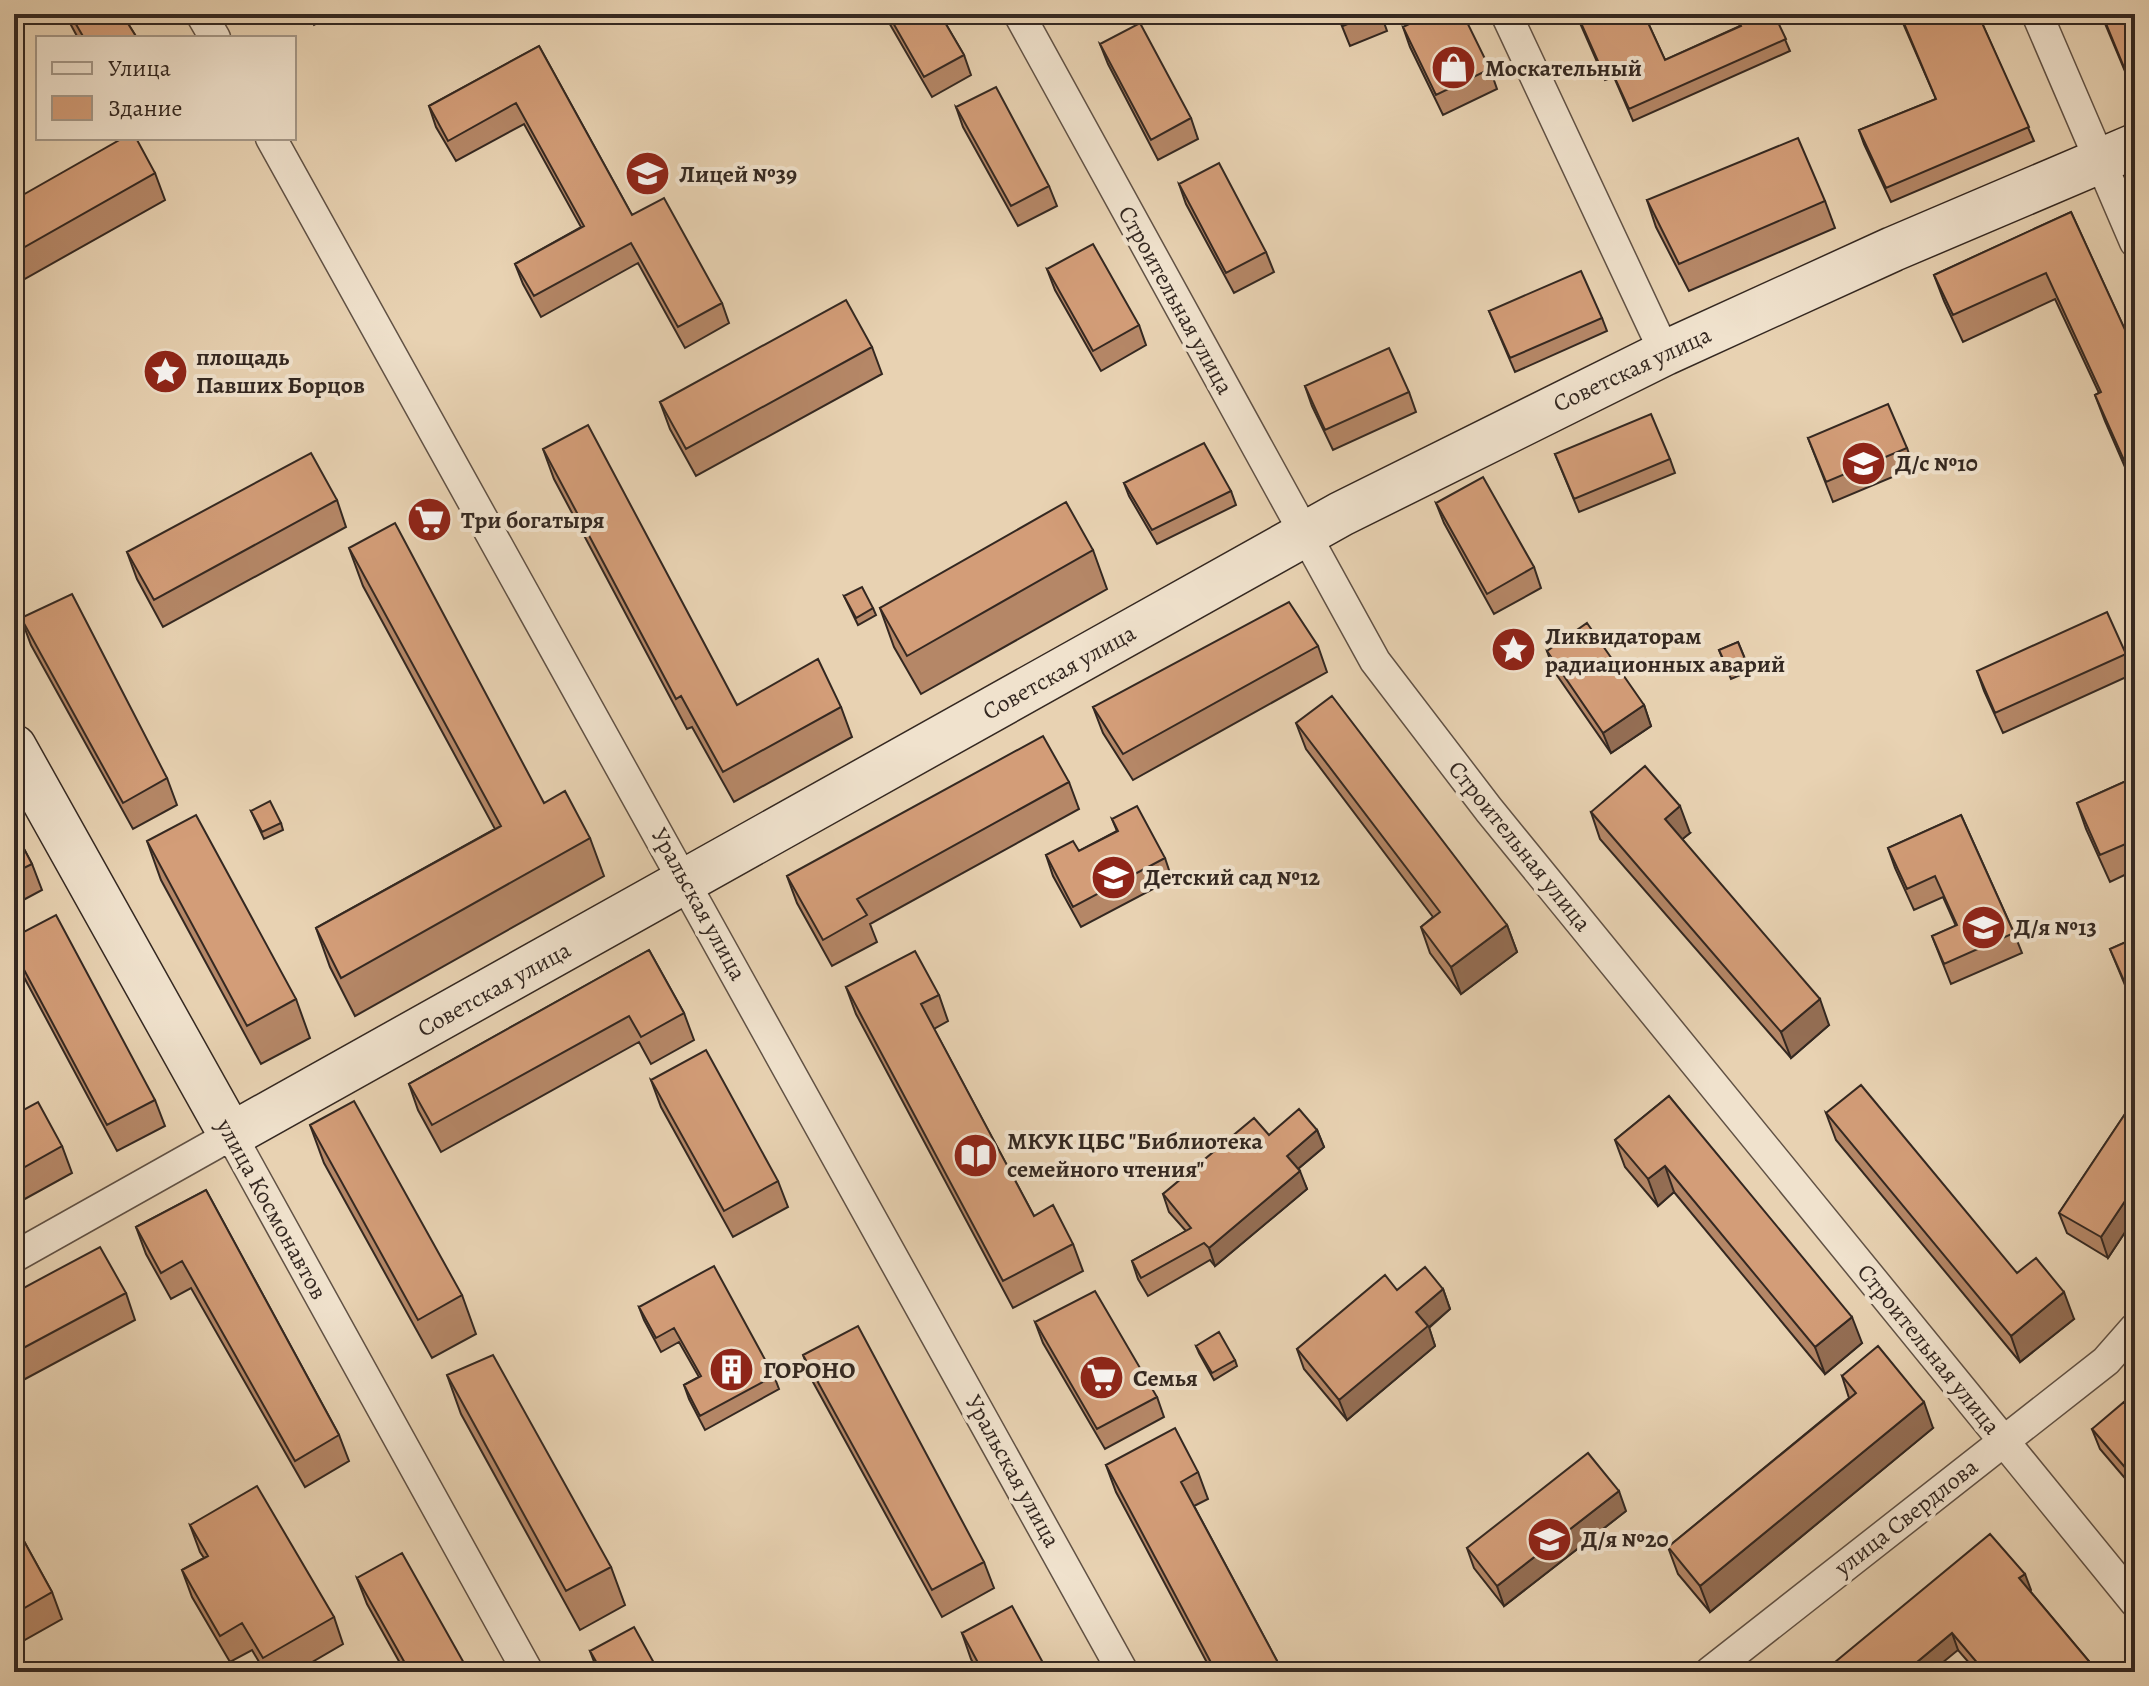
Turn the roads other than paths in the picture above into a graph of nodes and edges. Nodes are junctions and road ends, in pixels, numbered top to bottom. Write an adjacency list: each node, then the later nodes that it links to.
1 (201, 14): 5 (street)
2 (1019, 14): 10 (street, Строительная улица)
3 (1506, 14): 9 (street)
4 (2037, 14): 7 (street)
5 (214, 36)
6 (272, 140): 12 (street, Уральская улица)
7 (2118, 154): 8 (street); 9 (street, Советская улица)
8 (2135, 242)
9 (1665, 353): 10 (street, Советская улица)
10 (1303, 535): 12 (street, Советская улица); 16 (street, Строительная улица)
11 (14, 747): 13 (street, улица Космонавтов)
12 (687, 882): 13 (street, Советская улица); 19 (street, Уральская улица)
13 (231, 1135): 14 (street, Советская улица); 18 (street, улица Космонавтов)
14 (14, 1257)
15 (2135, 1328): 16 (street, улица Свердлова)
16 (2003, 1440): 17 (street, Строительная улица); 20 (street, улица Свердлова)
17 (2135, 1602)
18 (528, 1672)
19 (1123, 1672)
20 (1710, 1672)

